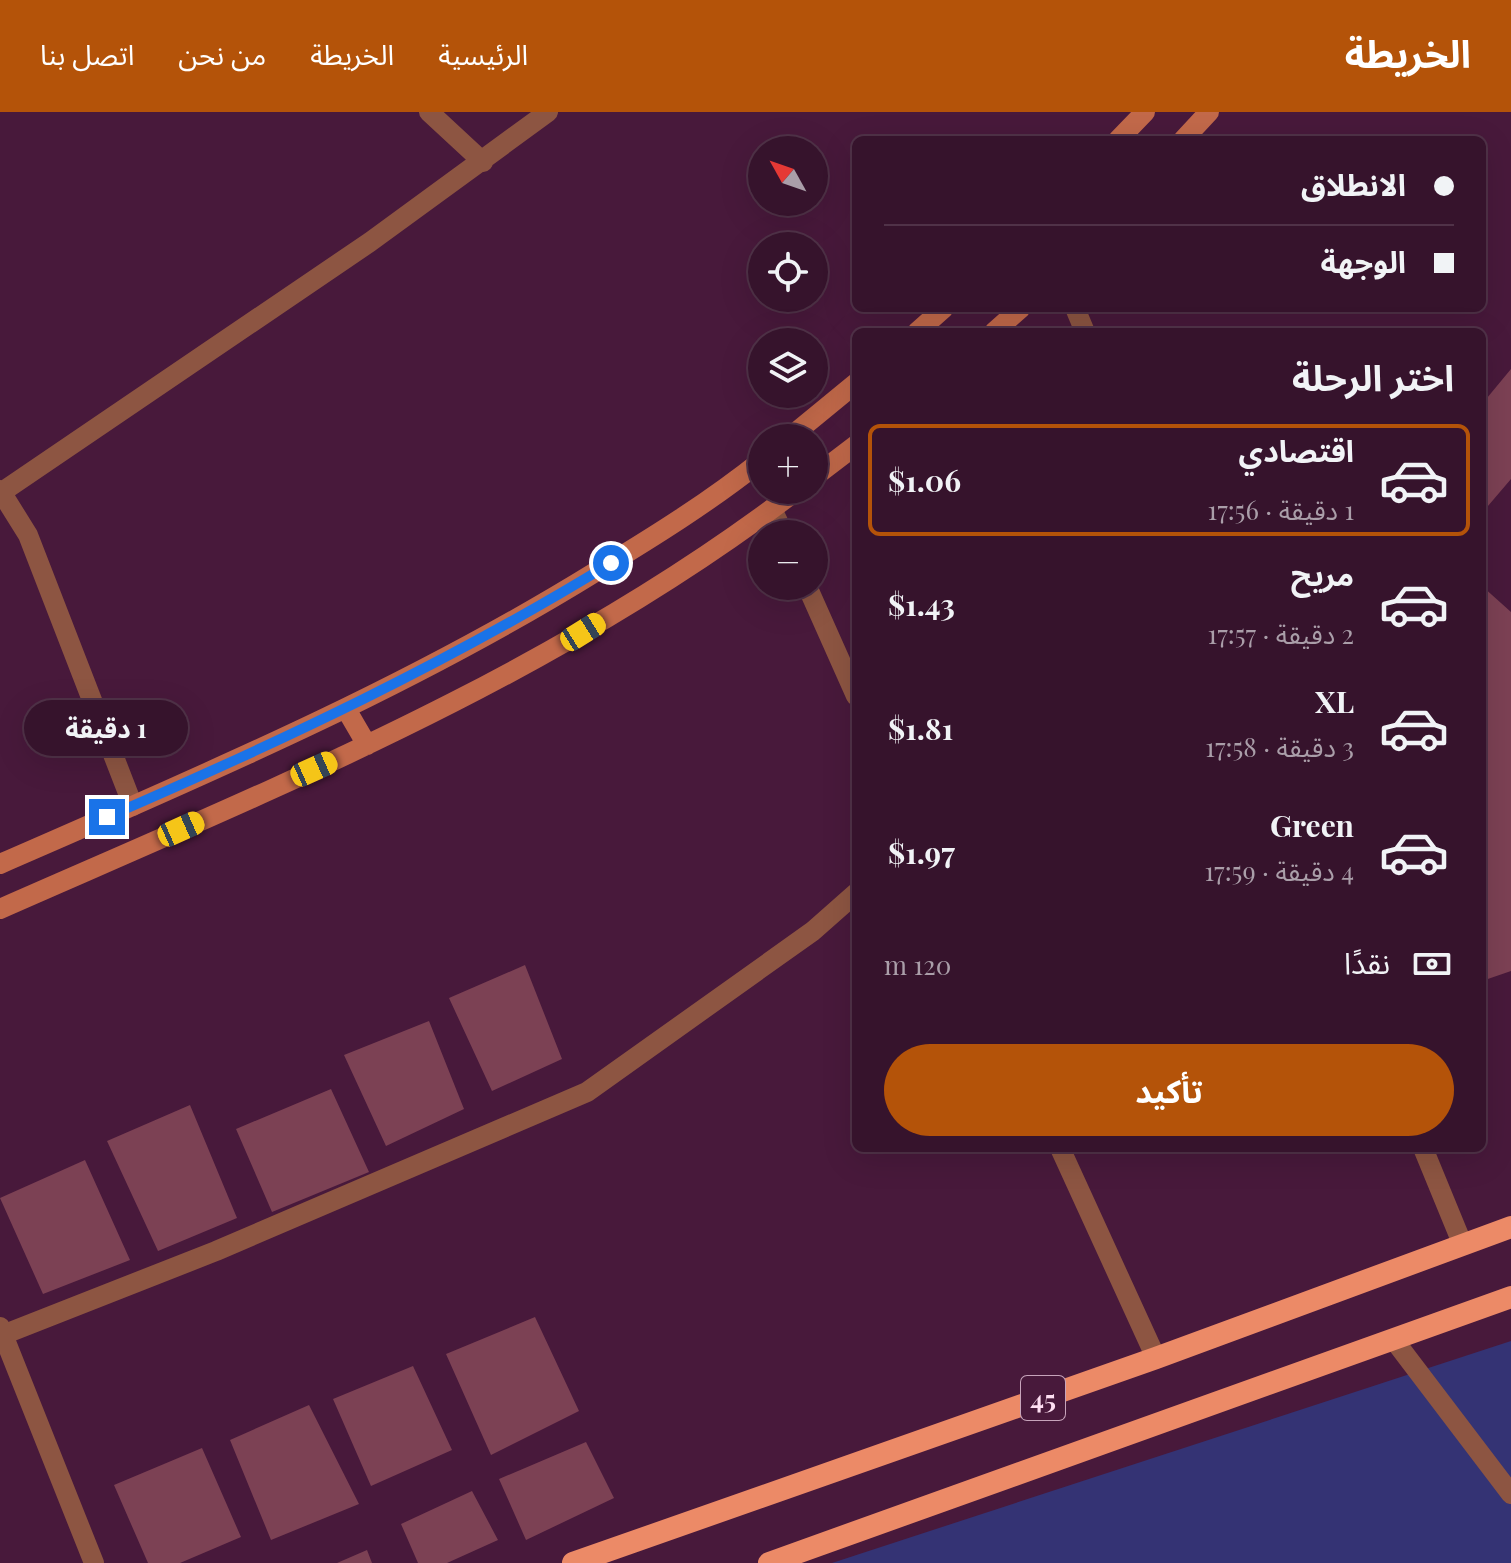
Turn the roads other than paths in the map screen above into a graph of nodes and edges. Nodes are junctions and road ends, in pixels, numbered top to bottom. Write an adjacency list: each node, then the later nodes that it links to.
1 (429, 112): 7 (street)
2 (548, 112): 7 (street)
3 (1145, 112): 5 (main road)
4 (1209, 112): 6 (main road)
5 (1122, 136)
6 (1187, 136)
7 (483, 162): 17 (street)
8 (940, 312): 10 (main road)
9 (1016, 312): 11 (main road)
10 (922, 328)
11 (998, 328)
12 (852, 386): 13 (main road)
13 (806, 424)
14 (852, 448): 15 (main road)
15 (828, 466)
16 (748, 470): 23 (main road)
17 (1, 491): 25 (street)
18 (779, 504): 19 (main road)
19 (772, 509): 20 (street); 24 (main road)
20 (777, 520)
21 (813, 600): 22 (street)
22 (852, 687)
23 (346, 709): 24 (main road); 25 (main road)
24 (367, 745): 28 (main road)
25 (133, 806): 26 (main road)
26 (0, 864)
27 (852, 897): 34 (street)
28 (0, 909)
29 (1062, 1152): 36 (street)
30 (1425, 1152): 32 (street)
31 (1511, 1227): 32 (highway, 45)
32 (1462, 1243): 36 (highway, 45)
33 (1511, 1297): 35 (highway, 45)
34 (1, 1332): 38 (street)
35 (1394, 1340): 37 (street); 40 (highway, 45)
36 (1156, 1358): 39 (highway, 45)
37 (1511, 1494)
38 (94, 1563)
39 (573, 1563)
40 (769, 1563)

